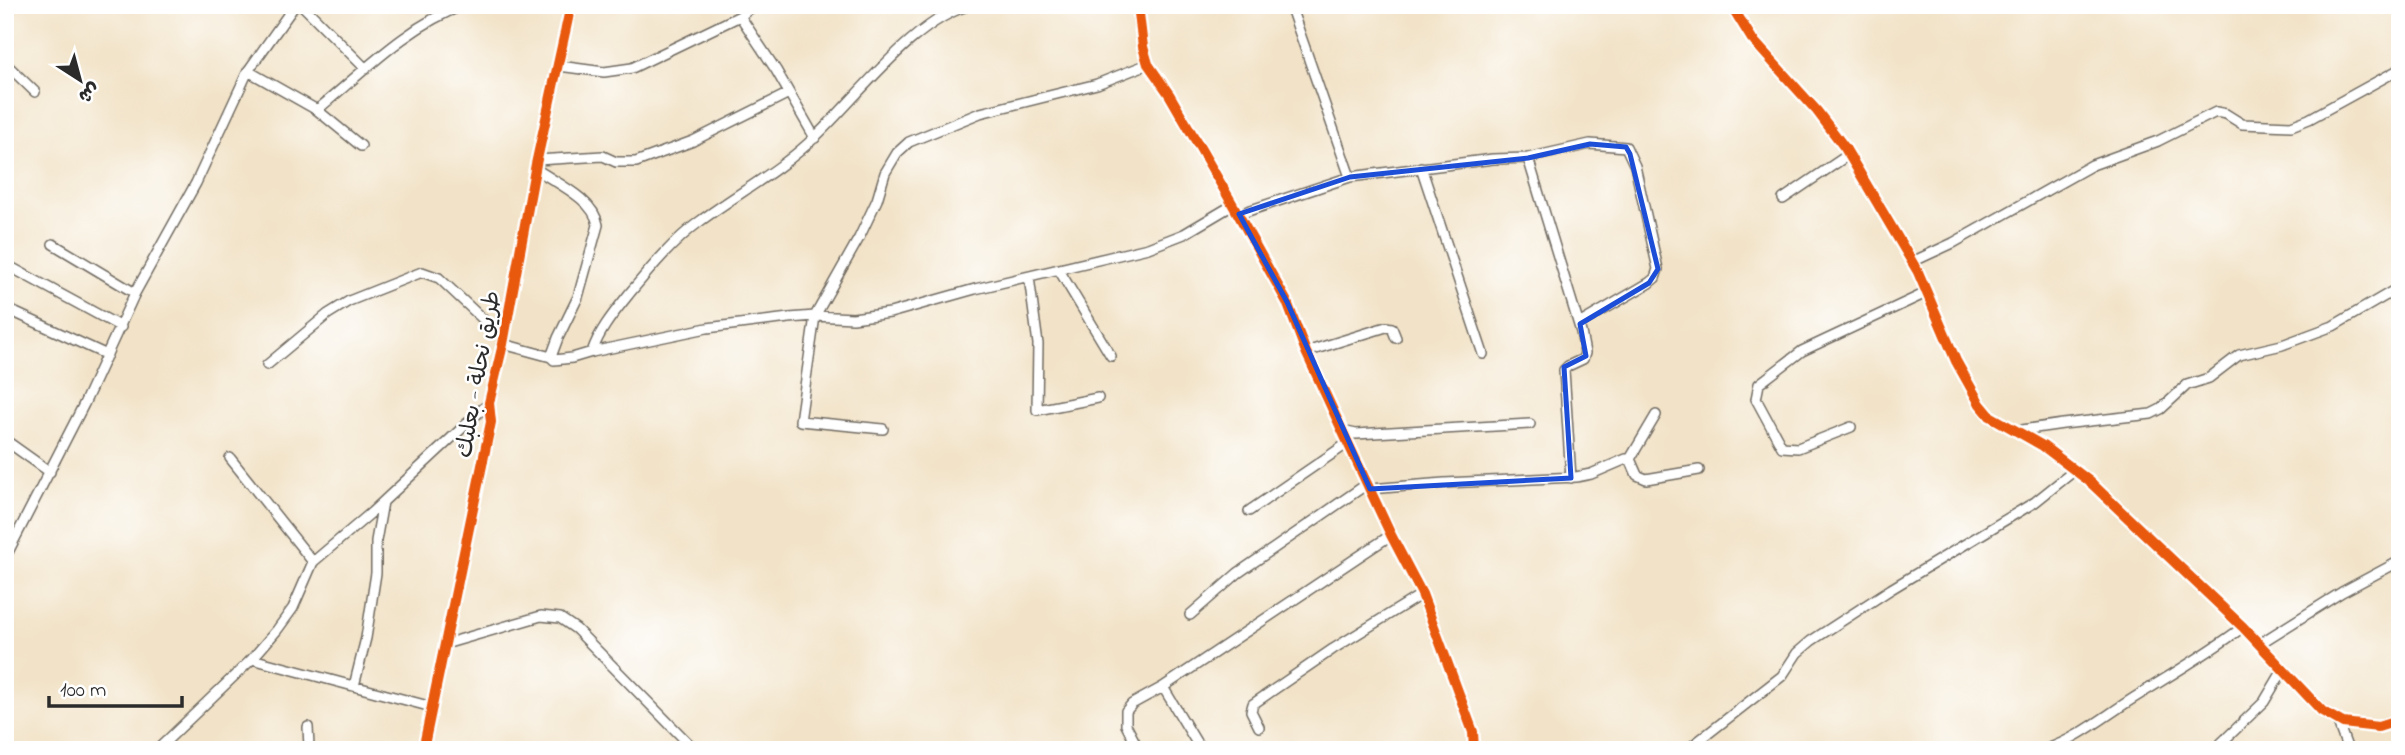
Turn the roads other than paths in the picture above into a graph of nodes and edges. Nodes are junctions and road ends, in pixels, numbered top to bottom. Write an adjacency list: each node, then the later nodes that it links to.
1 (295, 5): 16 (street)
2 (302, 5): 14 (street)
3 (464, 5): 14 (street)
4 (570, 5): 13 (street, طريق نحلة - بعلبك)
5 (755, 5): 10 (street)
6 (1138, 5): 12 (street)
7 (1290, 5): 26 (street)
8 (1731, 5): 22 (street)
9 (967, 6): 20 (street)
10 (740, 16): 13 (street); 18 (street)
11 (5, 63): 17 (street)
12 (1147, 64): 28 (street); 39 (street)
13 (559, 66): 24 (street, طريق نحلة - بعلبك)
14 (366, 69): 19 (street)
15 (2400, 69): 31 (street)
16 (248, 71): 19 (street); 36 (street)
17 (36, 92)
18 (789, 93): 20 (street); 24 (street)
19 (317, 110): 21 (street)
20 (815, 138): 44 (street)
21 (361, 146)
22 (1848, 155): 27 (street); 31 (street)
23 (1528, 158): 25 (street); 40 (street); 40 (street)
24 (536, 165): 43 (street, طريق نحلة - بعلبك); 49 (street)
25 (1421, 167): 26 (street); 46 (street)
26 (1350, 177): 29 (street)
27 (1783, 199)
28 (1233, 205): 29 (street); 33 (street)
29 (1239, 214): 45 (street)
30 (53, 244): 36 (street)
31 (1912, 262): 37 (street)
32 (5, 264): 41 (street)
33 (1059, 270): 34 (street); 48 (street)
34 (1029, 277): 39 (street); 51 (street)
35 (2400, 288): 58 (street)
36 (135, 293): 41 (street)
37 (1926, 293): 55 (street); 58 (street)
38 (5, 308): 47 (street)
39 (815, 316): 44 (street); 56 (street)
40 (1579, 324): 66 (street)
41 (121, 327): 47 (street)
42 (1396, 338): 45 (street)
43 (504, 340): 49 (street); 50 (street); 52 (street, طريق نحلة - بعلبك)
44 (592, 352): 49 (street)
45 (1306, 352): 57 (street)
46 (1483, 354)
47 (107, 355): 65 (street)
48 (1111, 356)
49 (551, 357)
50 (267, 365)
51 (1098, 398)
52 (489, 403): 68 (street); 77 (street, طريق نحلة - بعلبك)
53 (1656, 415): 62 (street)
54 (1530, 424): 57 (street)
55 (1851, 427)
56 (883, 429)
57 (1342, 431): 60 (street)
58 (2015, 432): 64 (street)
59 (5, 440): 65 (street)
60 (1348, 443): 67 (street); 69 (street)
61 (230, 458): 73 (street)
62 (1630, 459): 63 (street); 66 (street)
63 (1699, 470)
64 (2076, 470): 76 (street); 95 (street)
65 (50, 472): 71 (street)
66 (1571, 478): 67 (street)
67 (1369, 486): 70 (street); 75 (street)
68 (383, 502): 73 (street); 81 (street)
69 (1249, 511)
70 (1391, 535): 74 (street); 82 (street)
71 (5, 558)
72 (2400, 561): 78 (street)
73 (313, 562): 79 (street)
74 (1422, 594): 87 (street); 94 (street)
75 (1190, 615)
76 (2243, 627): 78 (street); 96 (street)
77 (445, 644): 83 (street, طريق نحلة - بعلبك); 91 (street)
78 (2259, 644): 80 (street)
79 (252, 659): 81 (street); 88 (street)
80 (2283, 670): 84 (street); 97 (street)
81 (354, 686): 83 (street)
82 (1163, 687): 92 (street); 93 (street)
83 (432, 707): 90 (street, طريق نحلة - بعلبك)
84 (2337, 720): 85 (street); 98 (street)
85 (2397, 725)
86 (308, 727): 89 (street)
87 (1259, 727)
88 (157, 750)
89 (314, 750)
90 (423, 750)
91 (695, 750)
92 (1138, 750)
93 (1201, 750)
94 (1474, 750)
95 (1687, 750)
96 (2044, 750)
97 (2214, 750)
98 (2348, 750)

